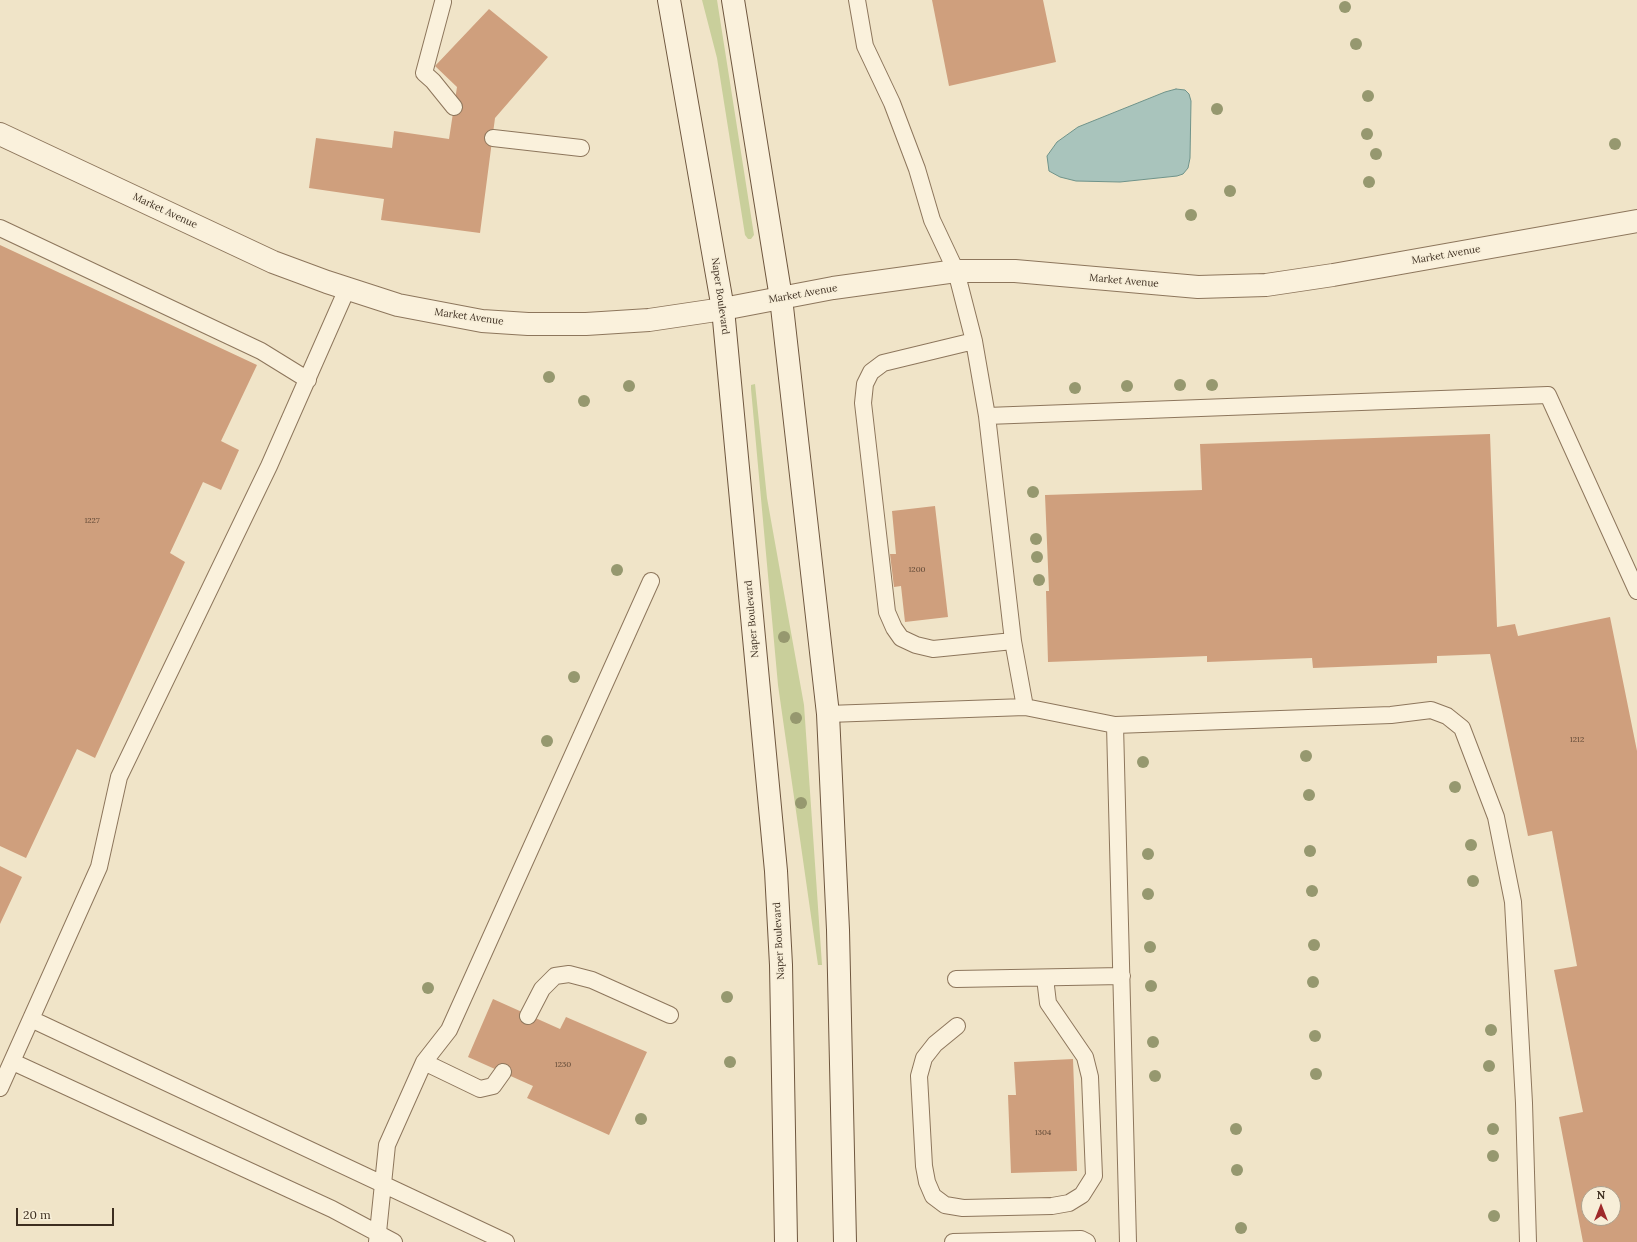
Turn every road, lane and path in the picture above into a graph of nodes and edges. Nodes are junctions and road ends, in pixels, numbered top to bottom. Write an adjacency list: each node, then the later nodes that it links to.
1 (669, 0): 14 (main road, Naper Boulevard)
2 (733, 0): 13 (main road)
3 (857, 0): 11 (lane)
4 (443, 2): 5 (lane)
5 (454, 107)
6 (0, 134): 12 (main road, Market Avenue)
7 (493, 138): 8 (lane)
8 (581, 148)
9 (1637, 221): 11 (main road, Market Avenue)
10 (0, 228): 16 (lane)
11 (956, 271): 13 (main road, Market Avenue); 15 (lane)
12 (347, 289): 14 (main road, Market Avenue); 16 (lane)
13 (781, 298): 14 (main road, Market Avenue); 22 (main road)
14 (723, 309): 39 (main road, Naper Boulevard)
15 (974, 341): 17 (lane); 20 (lane)
16 (308, 380): 29 (lane)
17 (987, 416): 19 (lane); 20 (lane)
18 (651, 581): 32 (lane)
19 (1637, 591)
20 (1013, 641): 21 (lane)
21 (1025, 707): 22 (lane); 23 (lane)
22 (828, 714): 40 (main road)
23 (1115, 725): 24 (lane); 44 (lane)
24 (1122, 976): 25 (lane); 43 (lane)
25 (1045, 978): 26 (lane); 30 (lane)
26 (956, 979)
27 (670, 1015): 28 (lane)
28 (528, 1016)
29 (31, 1020): 31 (lane); 35 (lane)
30 (957, 1026)
31 (13, 1062): 34 (lane); 36 (lane)
32 (424, 1062): 33 (lane); 35 (lane)
33 (503, 1072)
34 (0, 1088)
35 (383, 1183): 36 (lane); 38 (lane)
36 (377, 1238): 37 (lane)
37 (394, 1242)
38 (506, 1242)
39 (786, 1242)
40 (845, 1242)
41 (954, 1242): 42 (lane)
42 (1087, 1242)
43 (1128, 1242)
44 (1528, 1242)

